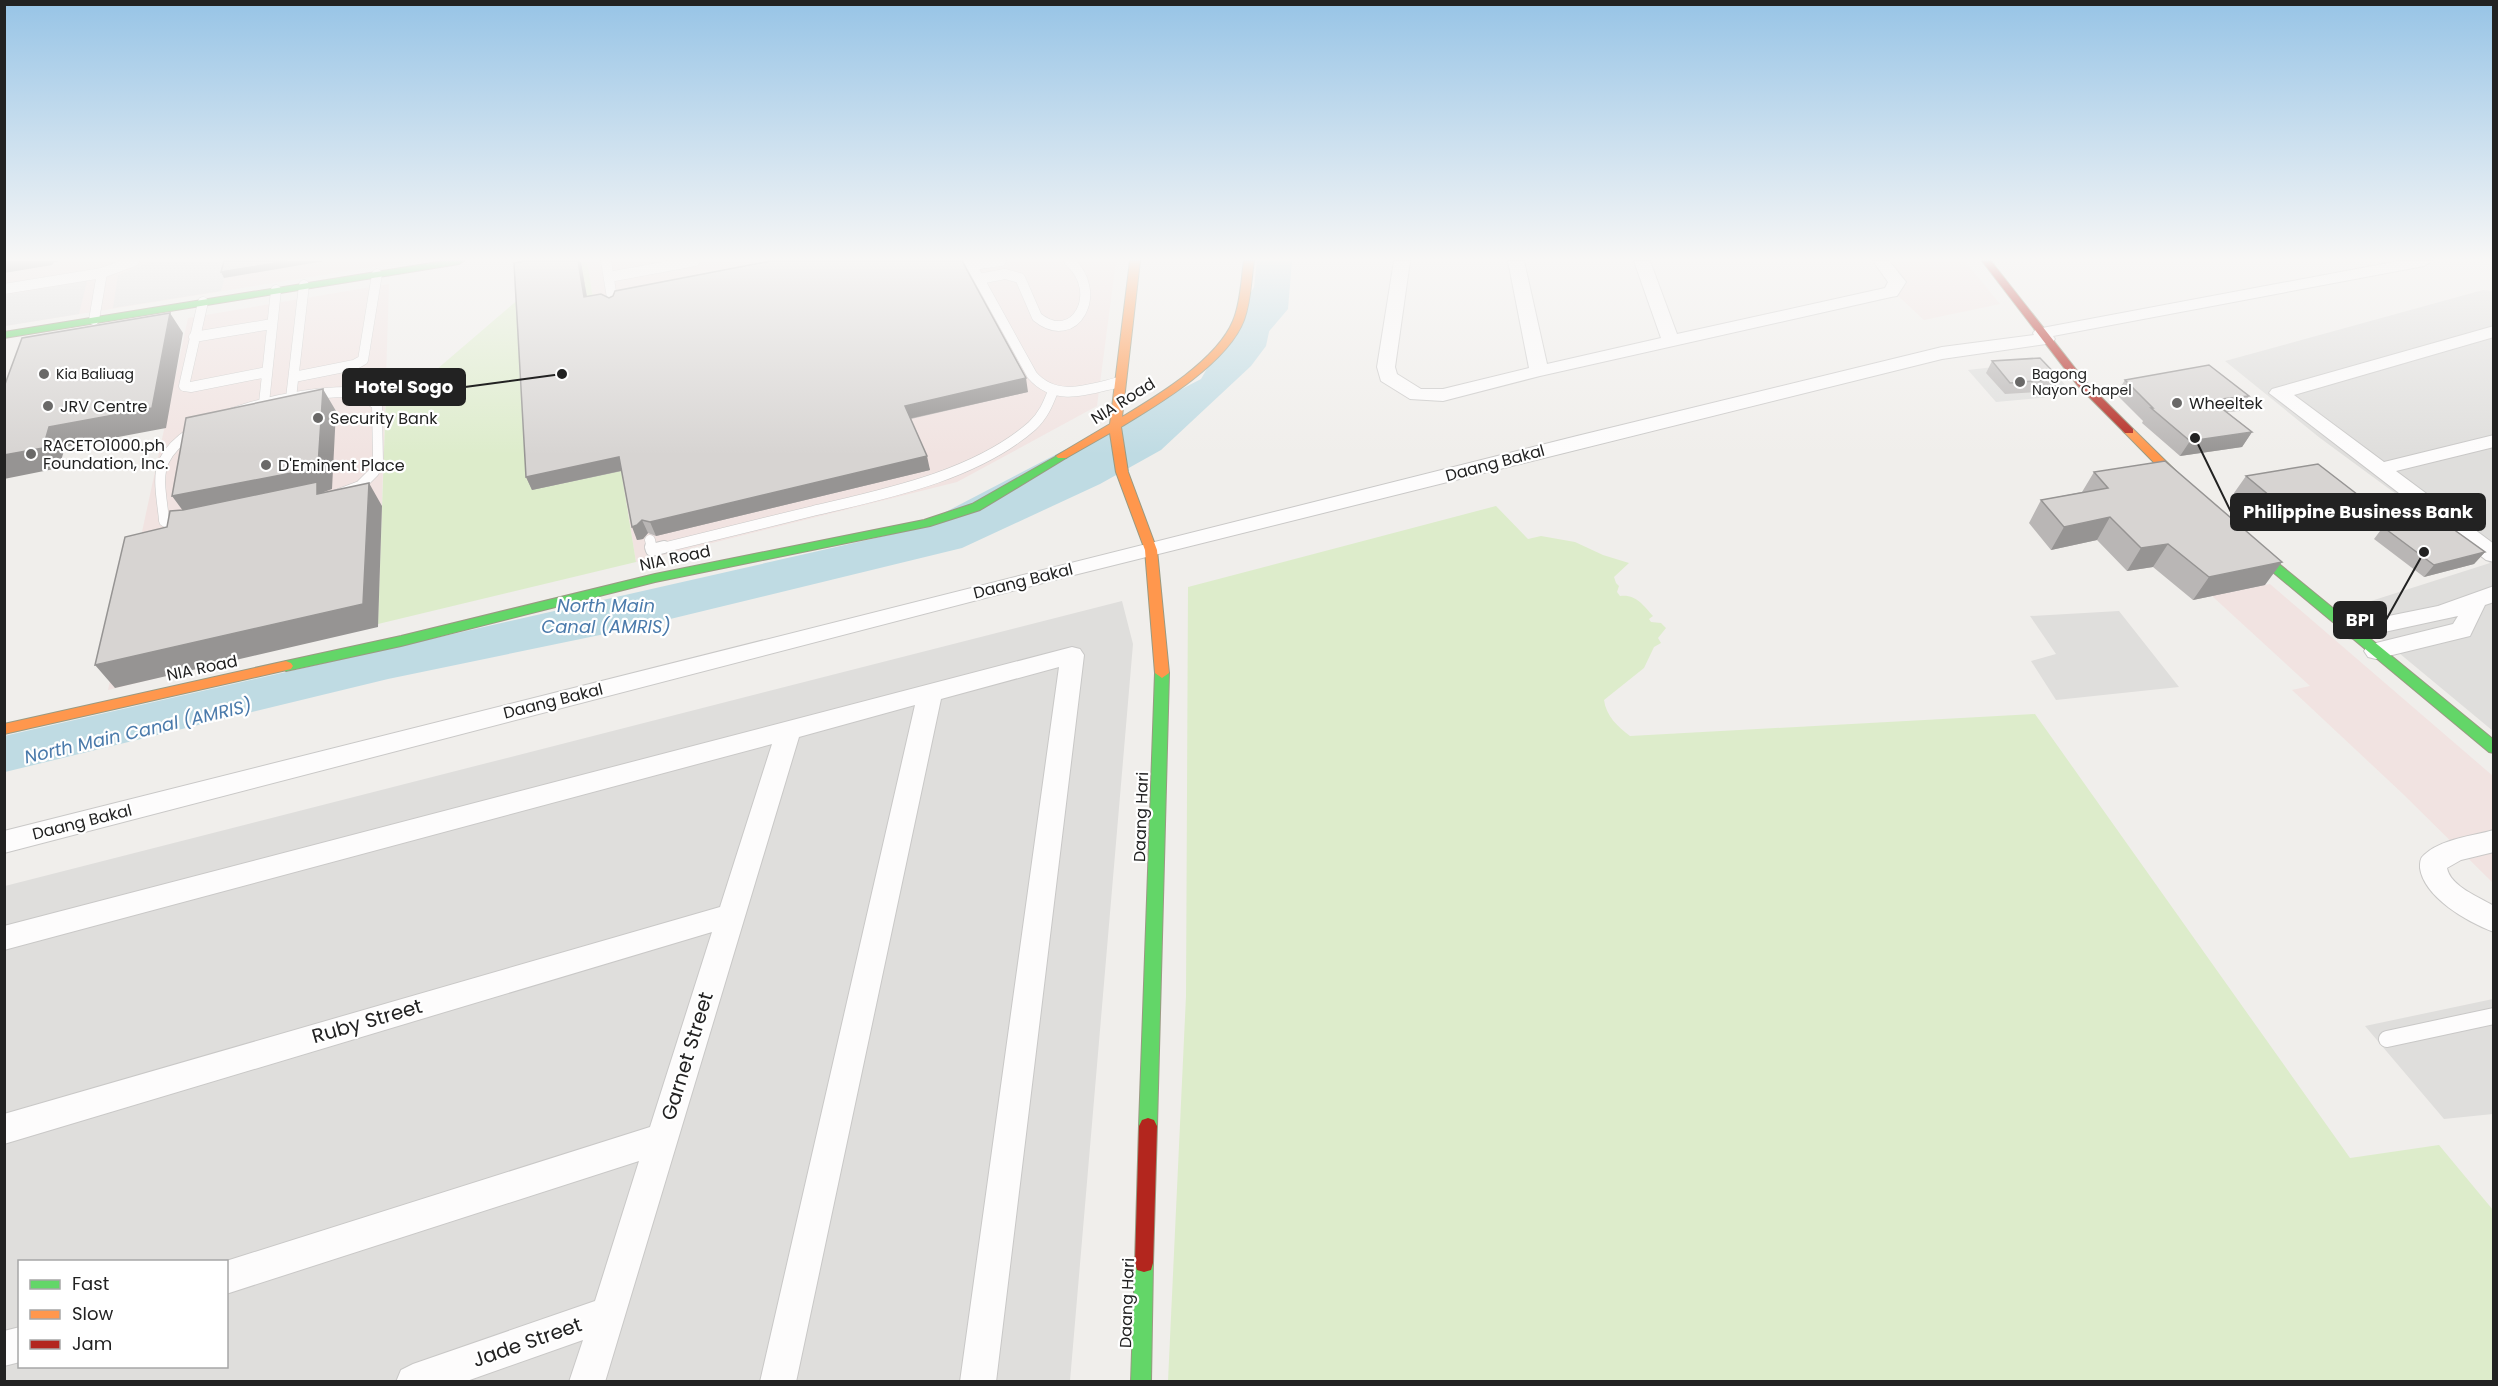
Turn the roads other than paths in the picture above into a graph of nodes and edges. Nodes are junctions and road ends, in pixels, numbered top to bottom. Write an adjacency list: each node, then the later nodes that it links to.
1 (60, 326): 17 (main road)
2 (197, 326): 19 (lane)
3 (262, 326): 19 (lane)
4 (272, 326): 22 (lane)
5 (300, 326): 23 (lane)
6 (370, 326): 23 (lane)
7 (1005, 326): 25 (lane)
8 (1127, 326): 24 (main road, Daang Hari)
9 (1236, 326): 28 (main road, NIA Road)
10 (1392, 326): 21 (street)
11 (1530, 326): 21 (street)
12 (1665, 326): 20 (street)
13 (1743, 326): 20 (street)
14 (2036, 326): 18 (main road)
15 (2096, 326): 18 (street, Daang Bakal)
16 (2493, 331): 30 (street)
17 (4, 335)
18 (2044, 336): 31 (main road); 34 (street, Daang Bakal)
19 (194, 337): 22 (lane)
20 (1671, 342): 21 (street)
21 (1539, 371)
22 (267, 372): 27 (lane)
23 (294, 377): 26 (lane)
24 (1120, 382): 25 (lane); 28 (main road, Daang Hari)
25 (1053, 391): 33 (lane)
26 (291, 398): 27 (lane); 27 (lane)
27 (264, 403)
28 (1114, 426): 34 (main road, Daang Hari); 40 (main road, NIA Road)
29 (2493, 441): 30 (street)
30 (2381, 469): 35 (street)
31 (2197, 499)
32 (2231, 530): 37 (main road)
33 (650, 540)
34 (1151, 550): 44 (street, Daang Bakal); 58 (main road, Daang Hari)
35 (2493, 555)
36 (2486, 596): 37 (street); 38 (street)
37 (2352, 631): 38 (main road)
38 (2376, 651): 42 (main road)
39 (930, 693): 41 (street); 56 (street); 57 (street)
40 (4, 729)
41 (788, 731): 45 (street, Garnet Street); 47 (street)
42 (2493, 748)
43 (2493, 841): 46 (street)
44 (4, 842)
45 (731, 915): 50 (street, Ruby Street); 51 (street, Garnet Street)
46 (2493, 920)
47 (4, 938)
48 (2493, 1016): 49 (lane)
49 (2387, 1039)
50 (4, 1129)
51 (661, 1139): 52 (street); 53 (street, Garnet Street)
52 (228, 1275)
53 (607, 1314): 54 (street, Jade Street); 55 (street, Garnet Street)
54 (413, 1382)
55 (587, 1382)
56 (778, 1382)
57 (978, 1382)
58 (1141, 1382)

